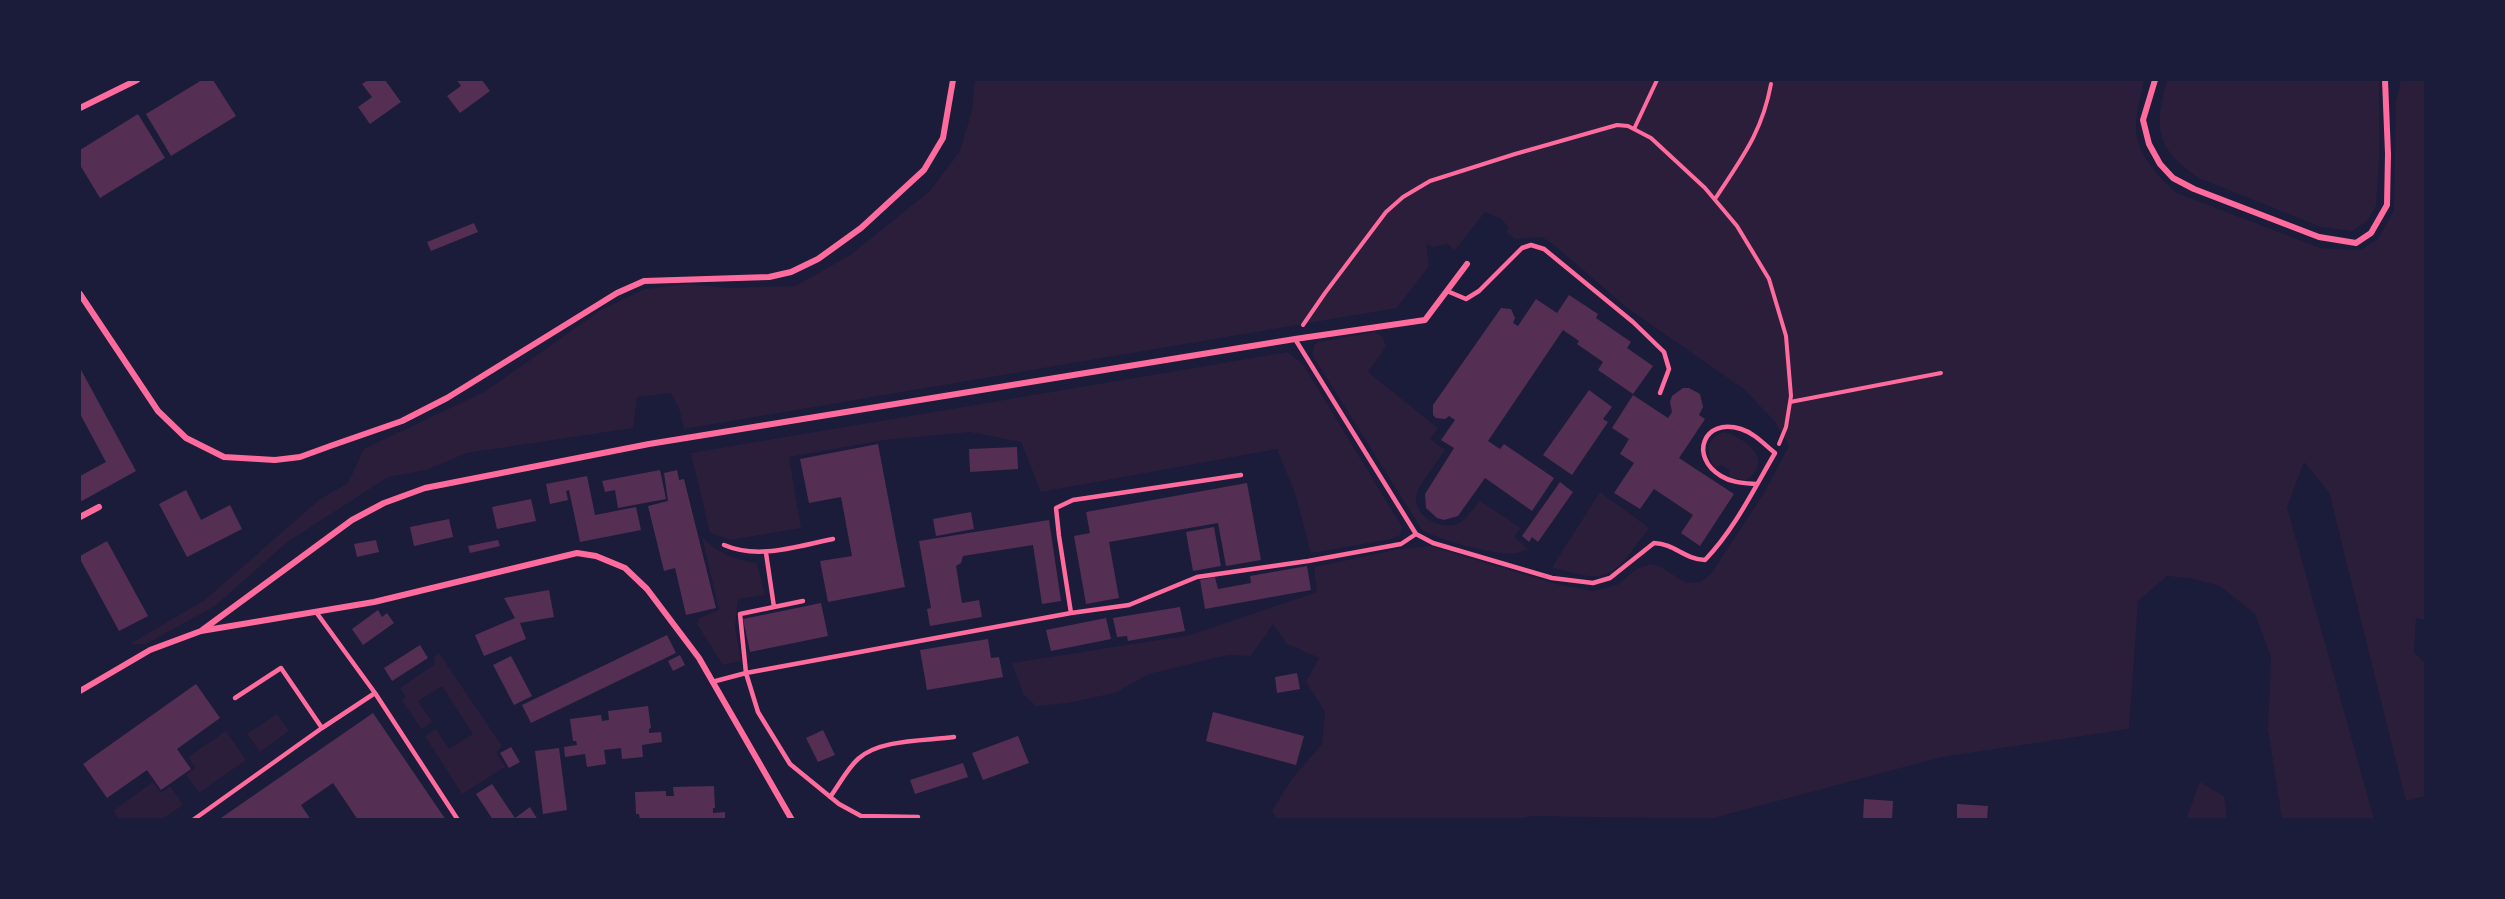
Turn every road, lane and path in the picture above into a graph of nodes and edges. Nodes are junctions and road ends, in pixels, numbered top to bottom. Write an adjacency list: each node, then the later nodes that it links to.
1 (137, 80): 7 (street)
2 (953, 80): 12 (street)
3 (1657, 80): 8 (path)
4 (2155, 80): 5 (street)
5 (2385, 80)
6 (1770, 84): 9 (path)
7 (80, 108)
8 (1634, 129): 9 (path); 13 (path)
9 (1715, 199): 16 (path)
10 (1467, 264): 11 (street)
11 (1447, 291): 13 (street); 15 (lane)
12 (80, 294)
13 (1294, 339): 22 (lane); 30 (street)
14 (1941, 373): 16 (path)
15 (1660, 393)
16 (1790, 402): 17 (path)
17 (1775, 453): 19 (lane); 19 (lane)
18 (1241, 475): 29 (lane)
19 (1757, 484): 22 (lane)
20 (99, 507): 21 (street)
21 (80, 517)
22 (1416, 534): 29 (lane)
23 (833, 539): 25 (lane)
24 (724, 545): 25 (lane)
25 (766, 552): 27 (lane)
26 (803, 601): 27 (lane)
27 (774, 608): 31 (lane)
28 (316, 612): 30 (street); 32 (street); 34 (lane)
29 (1071, 613): 31 (lane)
30 (201, 631): 33 (street)
31 (746, 673): 32 (lane); 38 (lane)
32 (712, 682): 43 (street)
33 (80, 691)
34 (375, 693): 36 (lane); 42 (lane)
35 (235, 698): 36 (lane)
36 (322, 728): 41 (lane)
37 (954, 737): 38 (lane)
38 (830, 797): 40 (lane)
39 (918, 817): 40 (lane)
40 (871, 818)
41 (193, 819)
42 (458, 819)
43 (792, 819)

